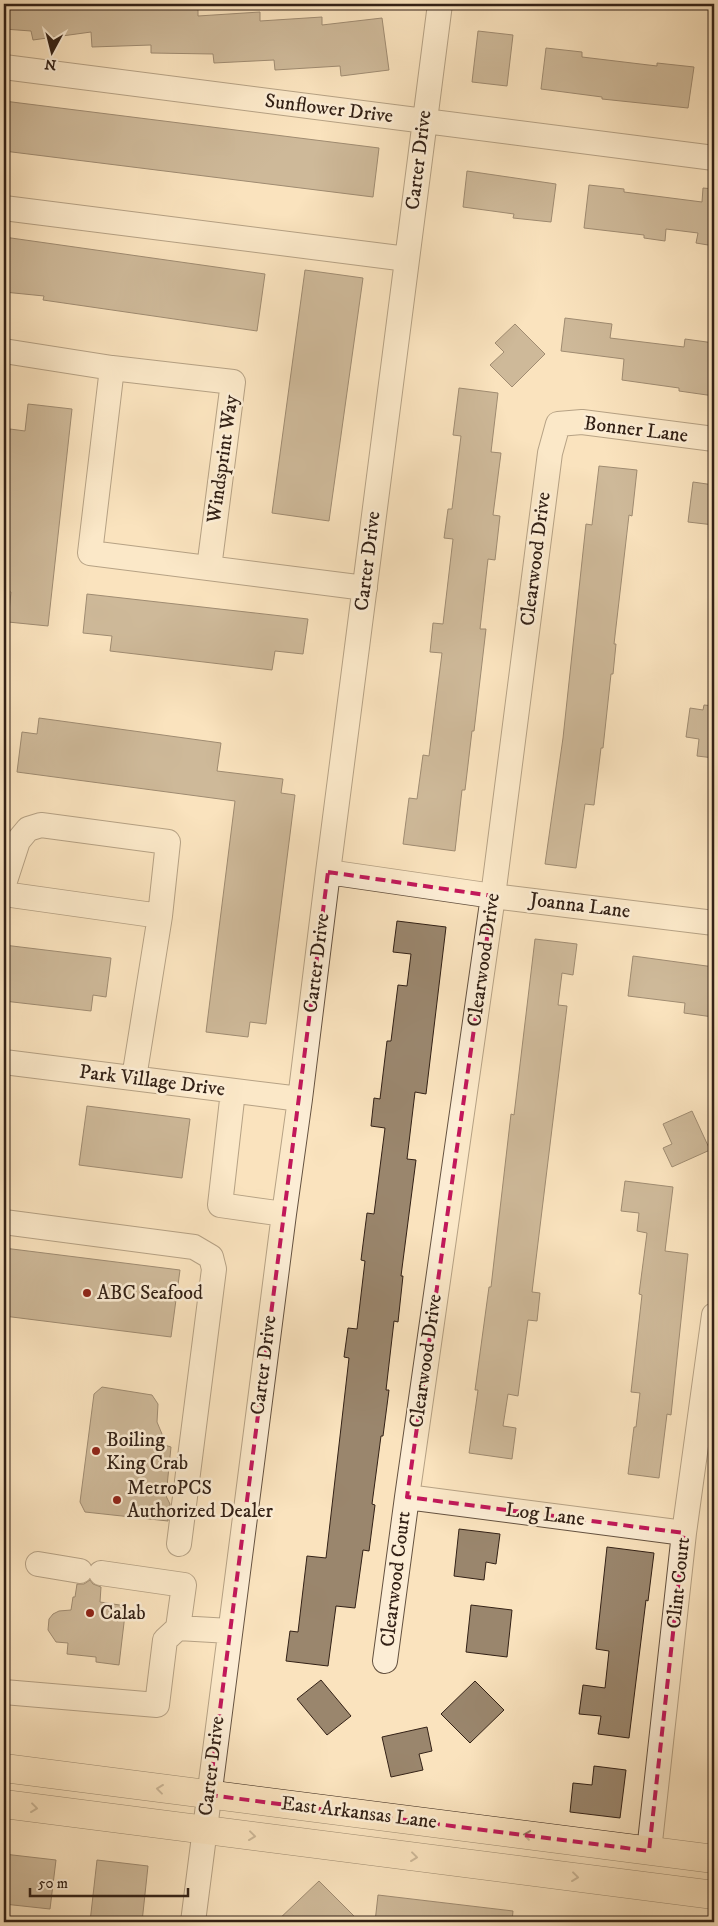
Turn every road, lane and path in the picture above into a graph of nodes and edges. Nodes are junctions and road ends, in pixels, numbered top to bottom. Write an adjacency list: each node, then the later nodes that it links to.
1 (435, 4): 2 (street)
2 (440, 4): 4 (street, Carter Drive)
3 (4, 67): 4 (street, Sunflower Drive)
4 (424, 121): 5 (street, Sunflower Drive); 7 (street, Carter Drive)
5 (714, 158)
6 (4, 208): 7 (street)
7 (407, 259): 13 (street, Carter Drive)
8 (4, 350): 9 (street, Windsprint Way)
9 (112, 368): 12 (street); 12 (street, Windsprint Way)
10 (558, 424): 11 (street, Bonner Lane); 17 (street, Clearwood Drive)
11 (714, 439)
12 (209, 568): 13 (street)
13 (365, 588): 14 (street, Carter Drive)
14 (328, 872): 17 (street, Joanna Lane); 23 (street, Carter Drive)
15 (4, 884): 18 (street)
16 (4, 894): 18 (street)
17 (494, 896): 19 (street, Joanna Lane); 27 (street, Clearwood Drive)
18 (160, 916): 21 (street)
19 (714, 923)
20 (4, 1062): 21 (street, Park Village Drive)
21 (134, 1078): 22 (street, Park Village Drive)
22 (233, 1091): 23 (street, Park Village Drive); 24 (street)
23 (300, 1100): 24 (street, Carter Drive)
24 (284, 1214): 32 (street, Carter Drive)
25 (4, 1222): 29 (street)
26 (714, 1315): 28 (street, Clint Court)
27 (407, 1497): 28 (street, Log Lane); 33 (street, Clearwood Court)
28 (684, 1533): 39 (street, Clint Court)
29 (180, 1544)
30 (38, 1564): 31 (street)
31 (178, 1628): 32 (street); 34 (street)
32 (230, 1632): 36 (street, Carter Drive)
33 (386, 1662)
34 (4, 1692)
35 (4, 1768): 36 (main road, East Arkansas Lane, one-way to 35)
36 (209, 1795): 38 (street, Carter Drive); 39 (main road, East Arkansas Lane, one-way to 36)
37 (4, 1804): 38 (main road, East Arkansas Lane, one-way to 38)
38 (204, 1830): 41 (main road, East Arkansas Lane, one-way to 41); 42 (street, Carter Drive)
39 (649, 1851): 40 (main road, East Arkansas Lane)
40 (714, 1859)
41 (714, 1895)
42 (193, 1922)

